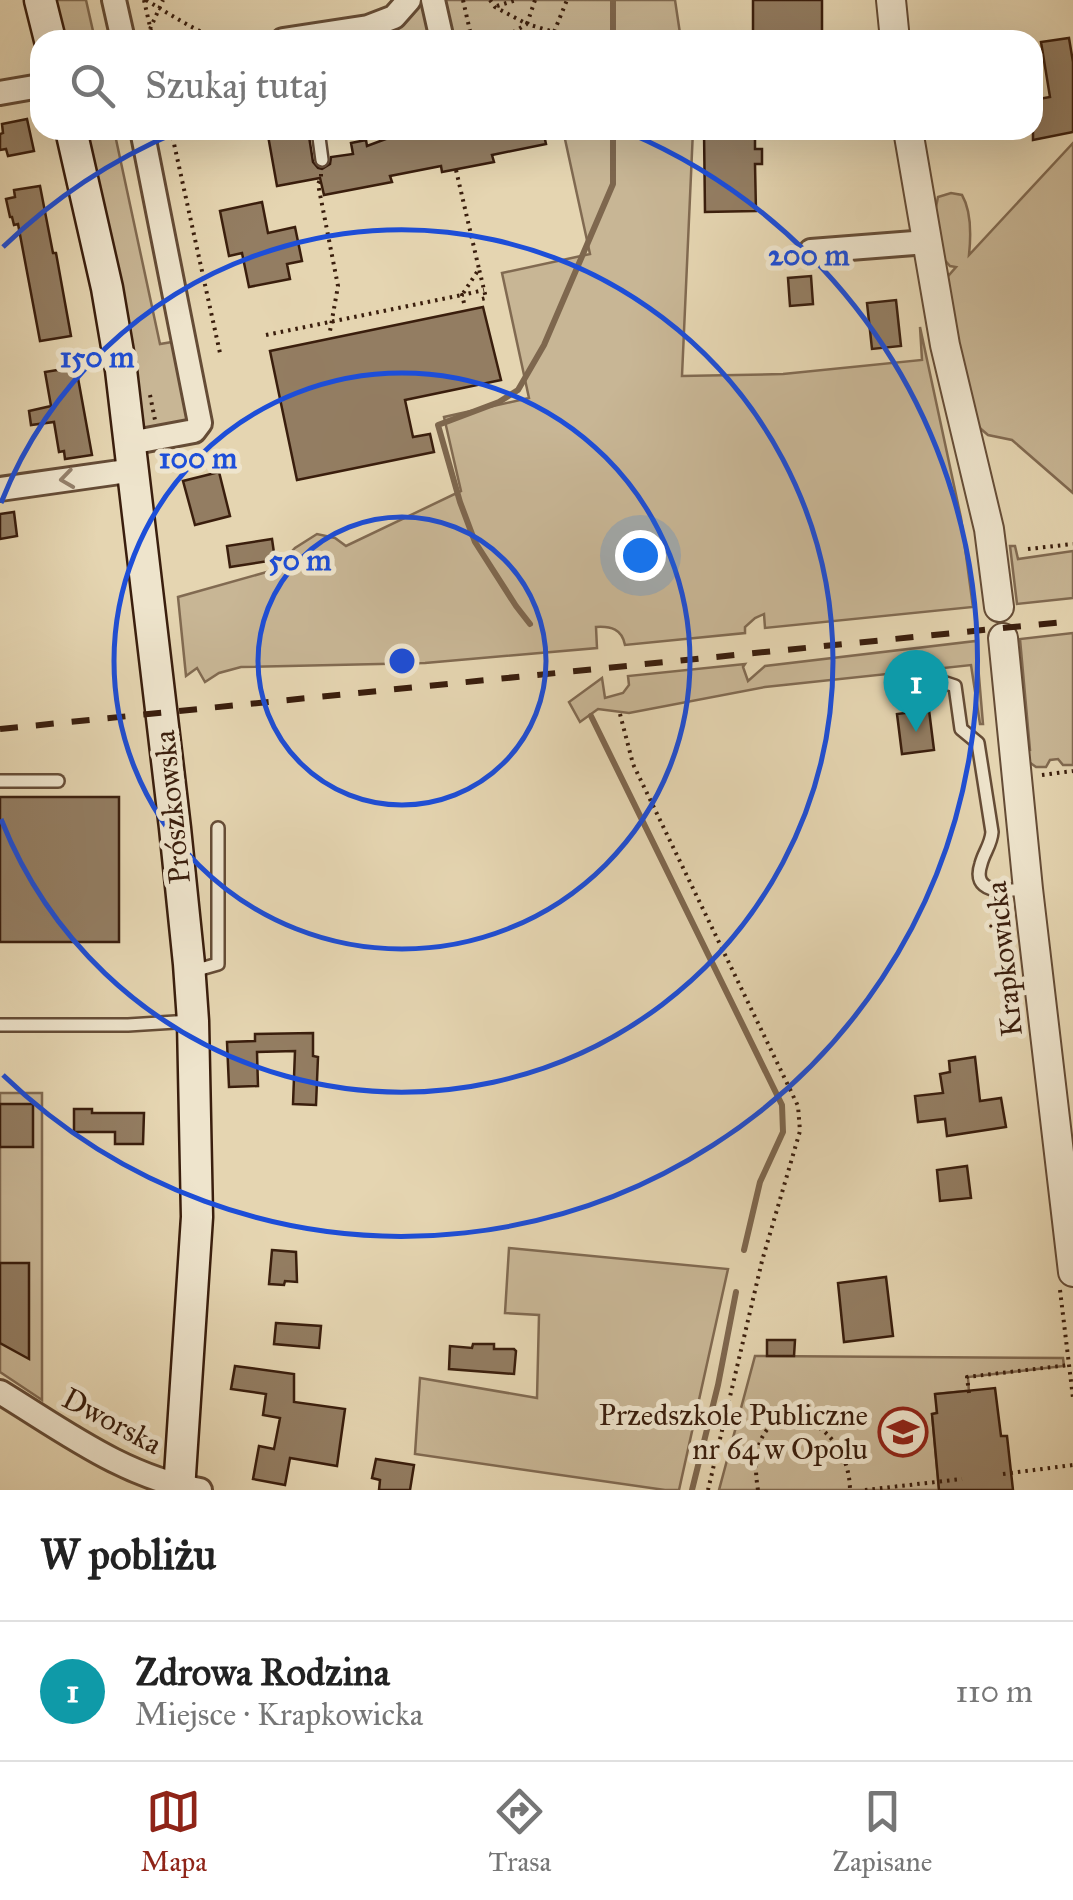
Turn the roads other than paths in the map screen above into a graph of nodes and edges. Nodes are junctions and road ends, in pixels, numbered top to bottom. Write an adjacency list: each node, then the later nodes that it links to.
1 (40, 0): 6 (main road)
2 (114, 0): 7 (street)
3 (409, 0): 8 (street)
4 (433, 0): 9 (street)
5 (891, 0): 10 (street)
6 (48, 30)
7 (122, 30)
8 (344, 30)
9 (440, 30)
10 (894, 30)
11 (30, 88): 12 (street)
12 (0, 94)
13 (73, 140): 20 (main road, Prószkowska)
14 (144, 140): 20 (street)
15 (319, 140): 17 (lane)
16 (910, 140): 18 (street)
17 (322, 160)
18 (928, 242): 19 (street); 22 (street)
19 (811, 251)
20 (132, 456): 21 (street, one-way to 21); 29 (main road, Prószkowska)
21 (0, 489)
22 (1000, 608)
23 (1003, 638): 28 (street, Krapkowicka)
24 (903, 687): 28 (lane)
25 (0, 781): 26 (lane)
26 (58, 781)
27 (218, 828): 29 (lane)
28 (1028, 889): 32 (street, Krapkowicka)
29 (190, 972): 30 (main road, Prószkowska)
30 (193, 1021): 31 (lane); 34 (main road, Prószkowska)
31 (0, 1025)
32 (1073, 1272)
33 (0, 1392): 34 (street, Dworska)
34 (186, 1489)

